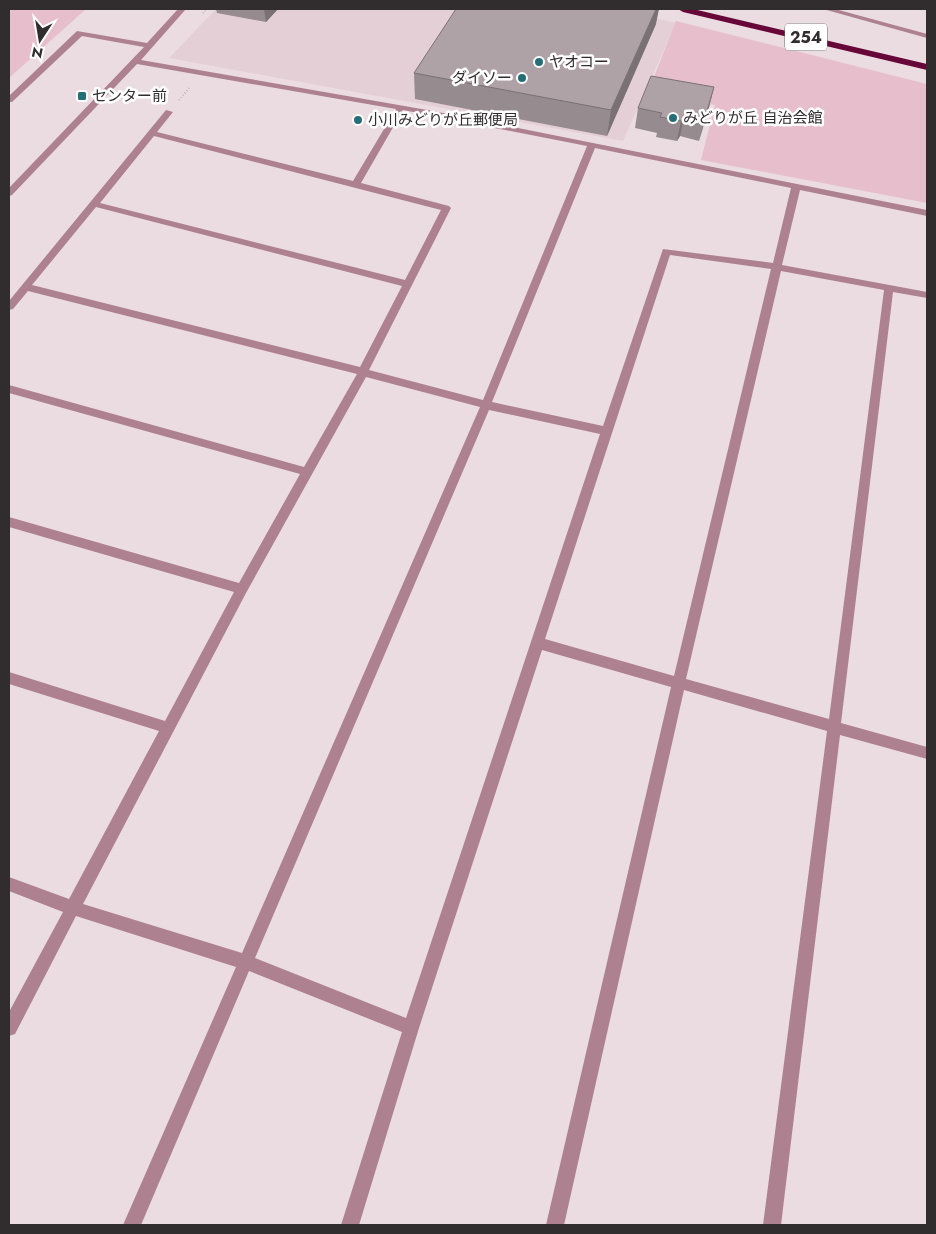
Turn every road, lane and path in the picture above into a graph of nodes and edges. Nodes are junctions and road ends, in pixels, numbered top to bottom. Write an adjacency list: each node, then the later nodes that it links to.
1 (182, 9): 7 (street)
2 (208, 9): 5 (path)
3 (683, 9): 9 (highway, 254)
4 (827, 9): 6 (street)
5 (203, 13)
6 (927, 36)
7 (148, 45): 8 (street); 11 (street)
8 (135, 61): 10 (street); 18 (street)
9 (927, 67)
10 (203, 71): 12 (street); 13 (path)
11 (9, 100)
12 (401, 107): 15 (street); 16 (street)
13 (168, 112): 14 (street)
14 (152, 133): 16 (street); 19 (street)
15 (592, 144): 17 (street); 29 (street)
16 (356, 184): 22 (street)
17 (796, 186): 20 (street); 21 (street)
18 (9, 194)
19 (94, 204): 22 (street); 23 (street)
20 (927, 212)
21 (777, 267): 24 (street); 30 (street); 36 (street)
22 (407, 284): 27 (street)
23 (26, 287): 26 (street); 27 (street)
24 (889, 288): 25 (street); 37 (street)
25 (927, 295)
26 (9, 307)
27 (363, 372): 29 (street); 31 (street)
28 (9, 389): 31 (street)
29 (486, 405): 30 (street); 42 (street)
30 (606, 432): 34 (street)
31 (307, 472): 33 (street)
32 (9, 522): 33 (street)
33 (242, 589): 38 (street)
34 (538, 643): 36 (street); 44 (street)
35 (9, 678): 38 (street)
36 (678, 682): 37 (street); 47 (street)
37 (836, 727): 39 (street); 48 (street)
38 (168, 728): 41 (street)
39 (927, 753)
40 (9, 884): 41 (street)
41 (73, 908): 42 (street); 43 (street)
42 (245, 962): 44 (street); 45 (street)
43 (9, 1028)
44 (411, 1028): 46 (street)
45 (132, 1225)
46 (350, 1225)
47 (555, 1225)
48 (772, 1225)

